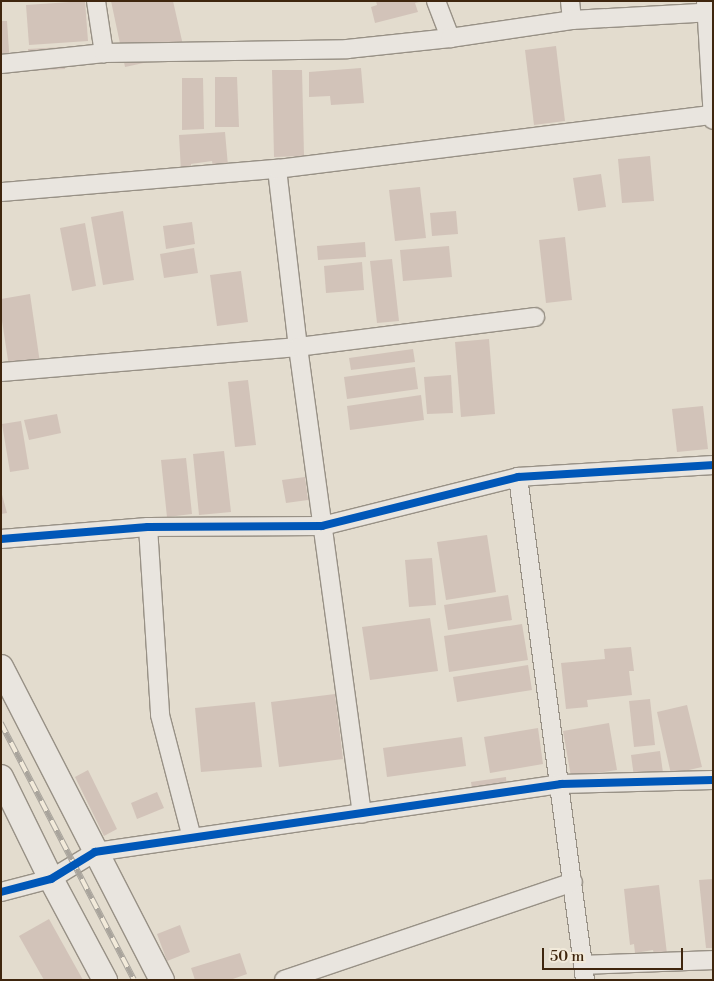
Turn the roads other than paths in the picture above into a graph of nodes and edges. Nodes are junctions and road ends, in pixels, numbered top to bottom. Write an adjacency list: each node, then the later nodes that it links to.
1 (96, 1): 7 (street)
2 (436, 1): 6 (street)
3 (570, 1): 5 (street)
4 (708, 9): 5 (street); 9 (street)
5 (572, 20): 6 (street)
6 (450, 38): 7 (street)
7 (104, 53): 8 (street)
8 (1, 64)
9 (712, 118): 10 (street)
10 (277, 168): 11 (street); 13 (street)
11 (1, 192)
12 (535, 317): 13 (street)
13 (298, 347): 14 (street); 17 (street)
14 (1, 372)
15 (713, 465): 16 (street)
16 (518, 477): 17 (street); 23 (street)
17 (322, 526): 18 (street); 24 (street)
18 (148, 527): 19 (street); 25 (street)
19 (1, 538)
20 (1, 668): 26 (main road)
21 (1, 778): 27 (main road)
22 (713, 780): 23 (street)
23 (561, 784): 24 (street); 28 (street)
24 (362, 814): 25 (street)
25 (192, 838): 26 (street)
26 (95, 852): 27 (street); 33 (main road)
27 (51, 879): 29 (street); 32 (main road)
28 (573, 882): 31 (street); 34 (street)
29 (1, 892)
30 (713, 960): 31 (street)
31 (584, 972)
32 (105, 980)
33 (162, 980)
34 (284, 980)

